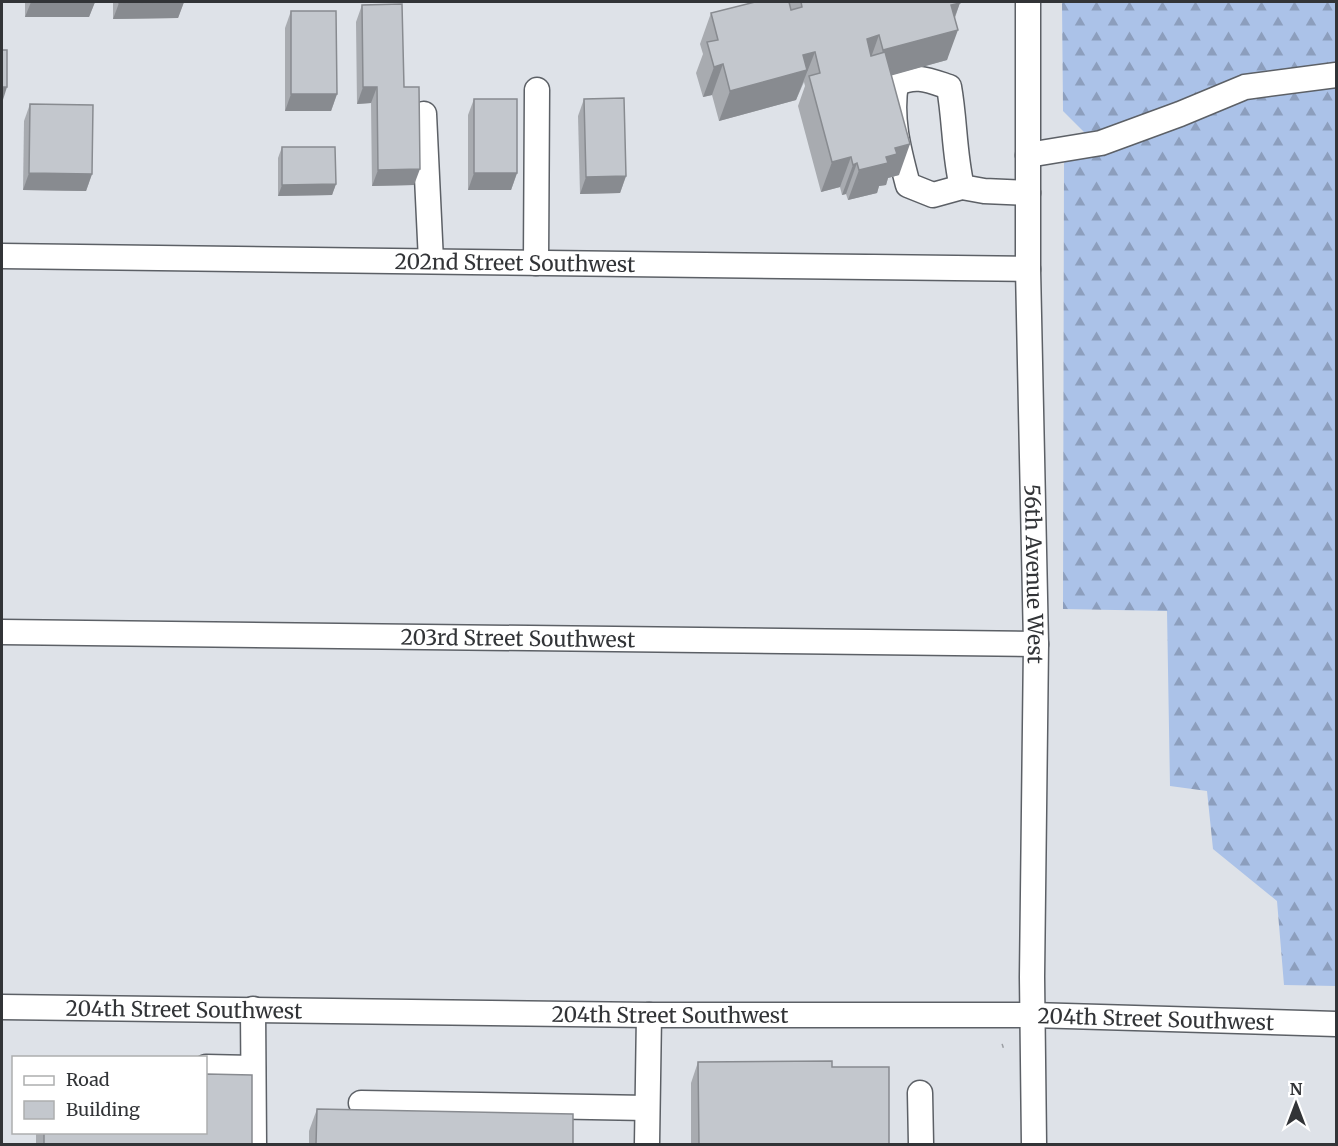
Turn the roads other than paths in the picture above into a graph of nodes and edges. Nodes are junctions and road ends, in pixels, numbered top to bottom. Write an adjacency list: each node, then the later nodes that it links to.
1 (1028, 2): 5 (street, 56th Avenue West)
2 (1336, 75): 5 (street)
3 (537, 90): 10 (street)
4 (424, 114): 9 (street)
5 (1028, 155): 7 (street, 56th Avenue West)
6 (962, 187): 6 (street); 7 (street)
7 (1028, 193): 11 (street, 56th Avenue West)
8 (2, 256): 9 (street, 202nd Street Southwest)
9 (431, 261): 10 (street, 202nd Street Southwest)
10 (536, 263): 11 (street, 202nd Street Southwest)
11 (1028, 268): 13 (street, 56th Avenue West)
12 (2, 632): 13 (street, 203rd Street Southwest)
13 (1036, 644): 17 (street, 56th Avenue West)
14 (2, 1007): 15 (street, 204th Street Southwest)
15 (253, 1010): 16 (street, 204th Street Southwest); 20 (street)
16 (650, 1015): 17 (street, 204th Street Southwest); 23 (street)
17 (1032, 1015): 18 (street, 204th Street Southwest); 27 (street, 56th Avenue West)
18 (1336, 1024)
19 (207, 1067): 20 (street)
20 (254, 1068): 24 (street)
21 (920, 1093): 26 (street)
22 (361, 1103): 23 (street)
23 (648, 1108): 25 (street)
24 (254, 1144)
25 (647, 1144)
26 (921, 1144)
27 (1034, 1144)

